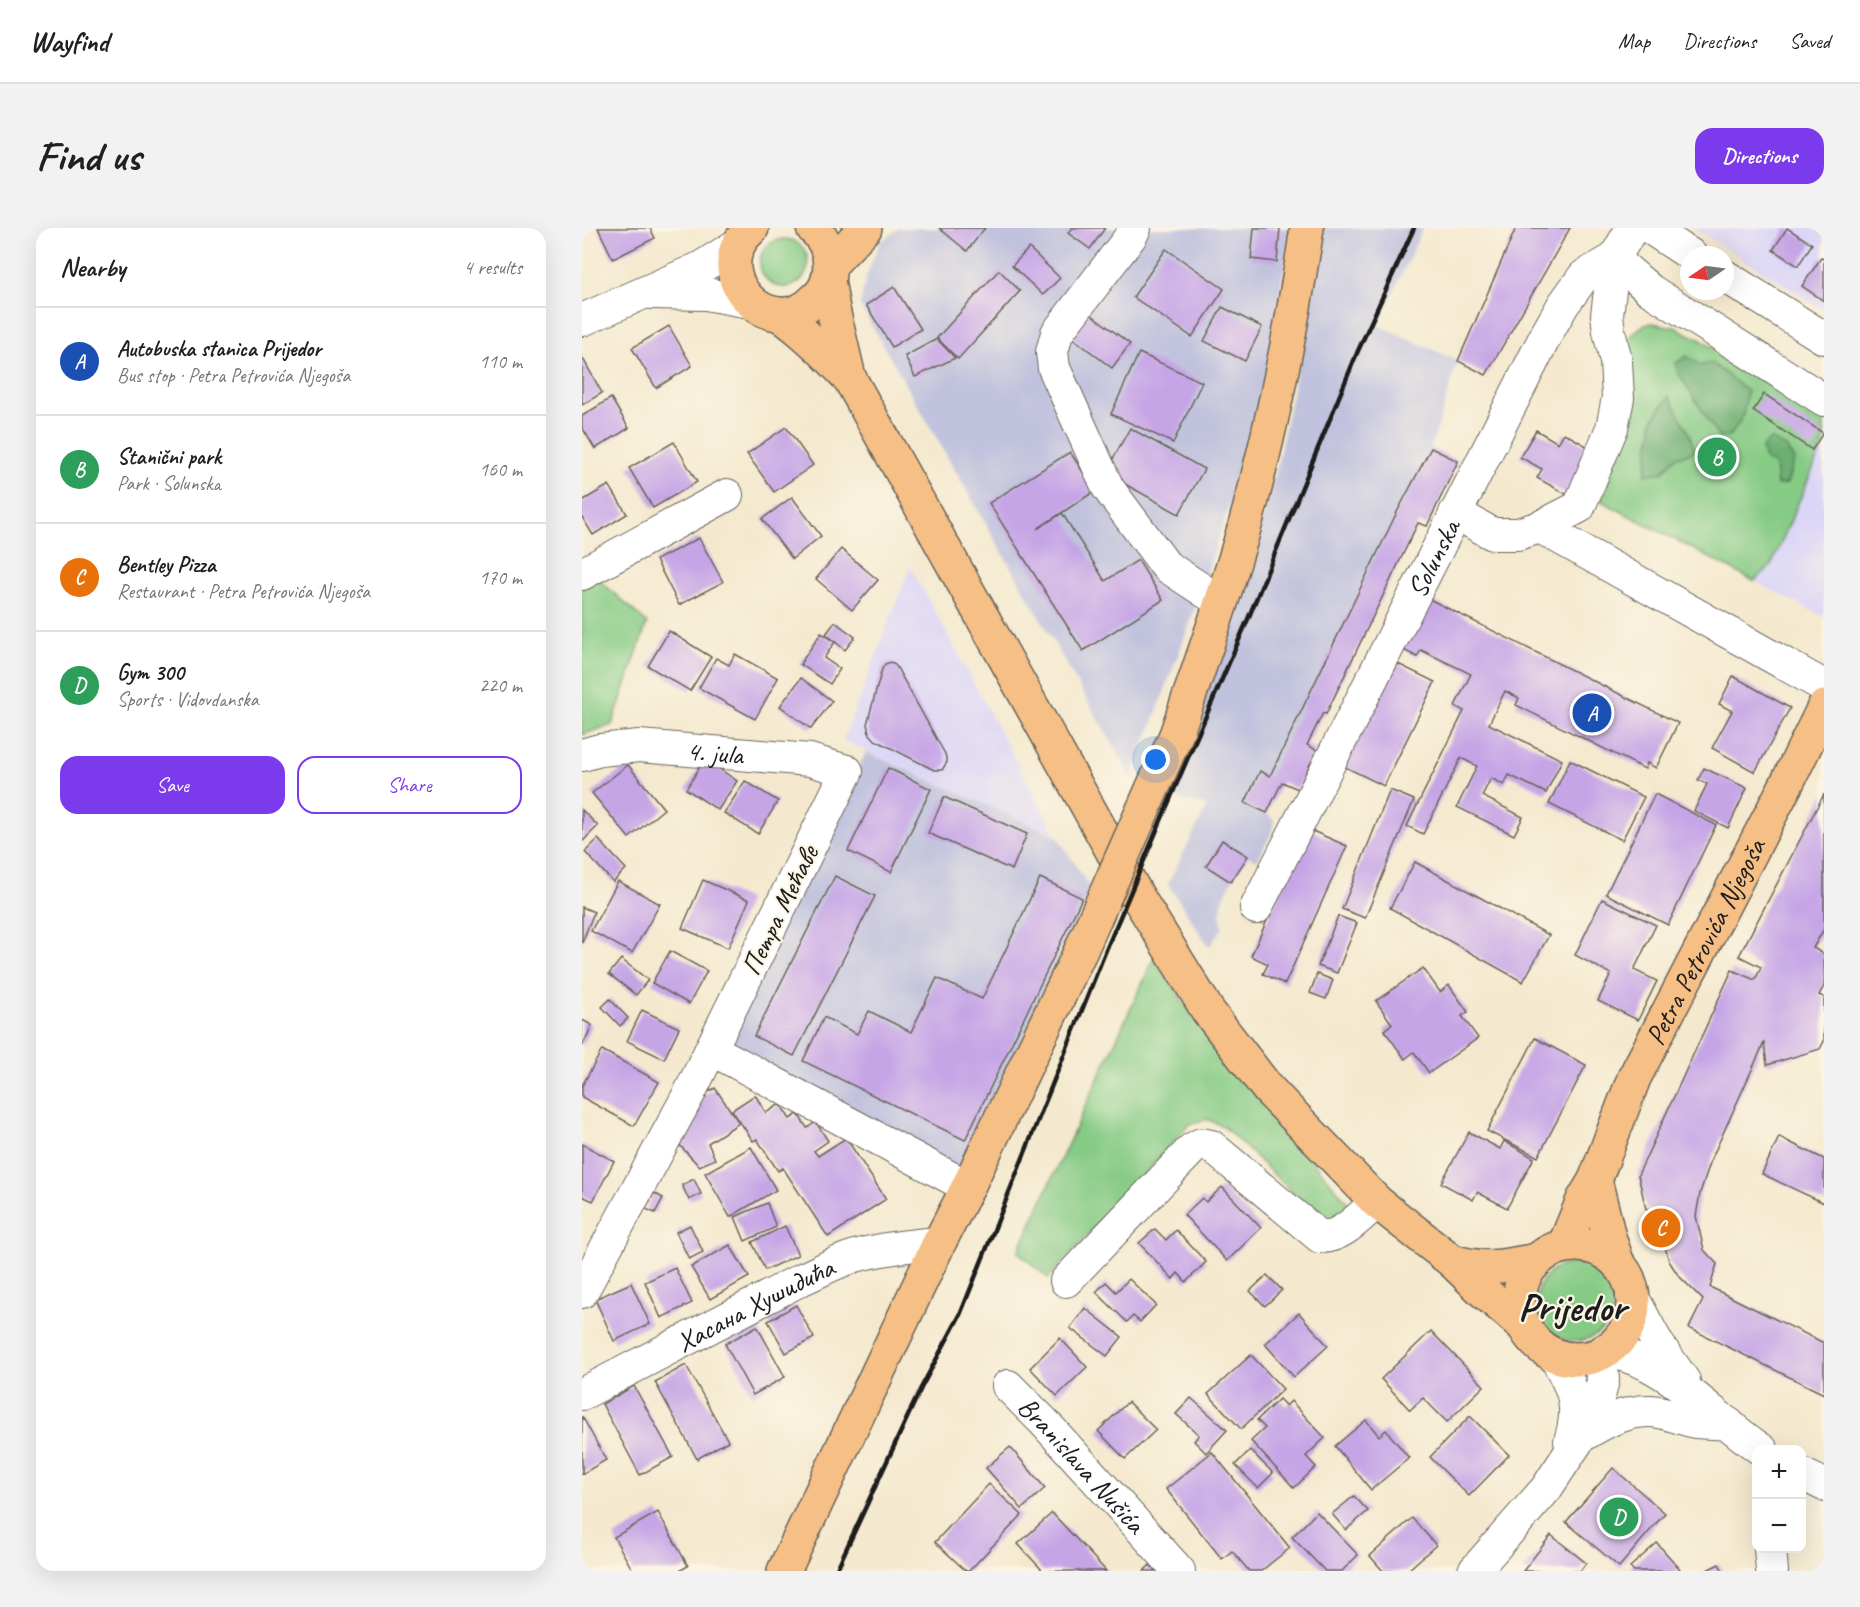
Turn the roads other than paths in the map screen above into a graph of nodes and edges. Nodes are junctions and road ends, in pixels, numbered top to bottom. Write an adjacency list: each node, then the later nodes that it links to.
1 (813, 228): 10 (main road)
2 (865, 228): 10 (main road)
3 (1135, 228): 22 (street)
4 (1307, 228): 22 (main road)
5 (1632, 228): 9 (street)
6 (1650, 228): 8 (street)
7 (744, 234): 12 (street); 13 (main road)
8 (1680, 248)
9 (1614, 259): 17 (street); 19 (street, Solunska); 20 (street)
10 (830, 272): 13 (main road); 16 (main road)
11 (1734, 282): 15 (street)
12 (644, 293): 13 (street); 14 (street)
13 (765, 308): 16 (main road)
14 (582, 320)
15 (1824, 338)
16 (850, 379): 31 (main road)
17 (1824, 400)
18 (727, 495): 21 (street)
19 (1455, 513): 20 (street); 27 (street, Solunska)
20 (1540, 527): 23 (street)
21 (582, 574)
22 (1221, 602): 30 (main road, bridge)
23 (1824, 686)
24 (1824, 707): 29 (main road, Petra Petrovića Njegoša)
25 (582, 755): 26 (street, 4. jula)
26 (847, 771): 28 (street, Петра Мећаве)
27 (1256, 908)
28 (711, 1049): 30 (street); 37 (street, Петра Мећаве)
29 (1594, 1180): 33 (main road, Petra Petrovića Njegoša); 35 (main road)
30 (968, 1187): 32 (main road)
31 (1377, 1202): 34 (main road); 36 (street)
32 (939, 1243): 43 (street, Хасана Хушидића); 52 (main road)
33 (1550, 1253): 34 (main road); 35 (main road); 39 (main road)
34 (1452, 1261): 39 (main road)
35 (1618, 1264): 38 (main road)
36 (1066, 1281)
37 (582, 1292)
38 (1632, 1296): 40 (main road); 44 (street)
39 (1525, 1327): 41 (main road)
40 (1604, 1351): 41 (main road); 44 (street); 46 (street)
41 (1554, 1354): 48 (street)
42 (1008, 1386): 53 (street, Branislava Nušića)
43 (582, 1394)
44 (1702, 1402): 45 (street)
45 (1729, 1424): 46 (street); 47 (street)
46 (1582, 1436): 48 (street)
47 (1757, 1445)
48 (1563, 1462): 54 (street)
49 (1806, 1476): 50 (street)
50 (1824, 1485)
51 (1770, 1553): 55 (street)
52 (784, 1571)
53 (1179, 1571)
54 (1474, 1571)
55 (1772, 1571)

